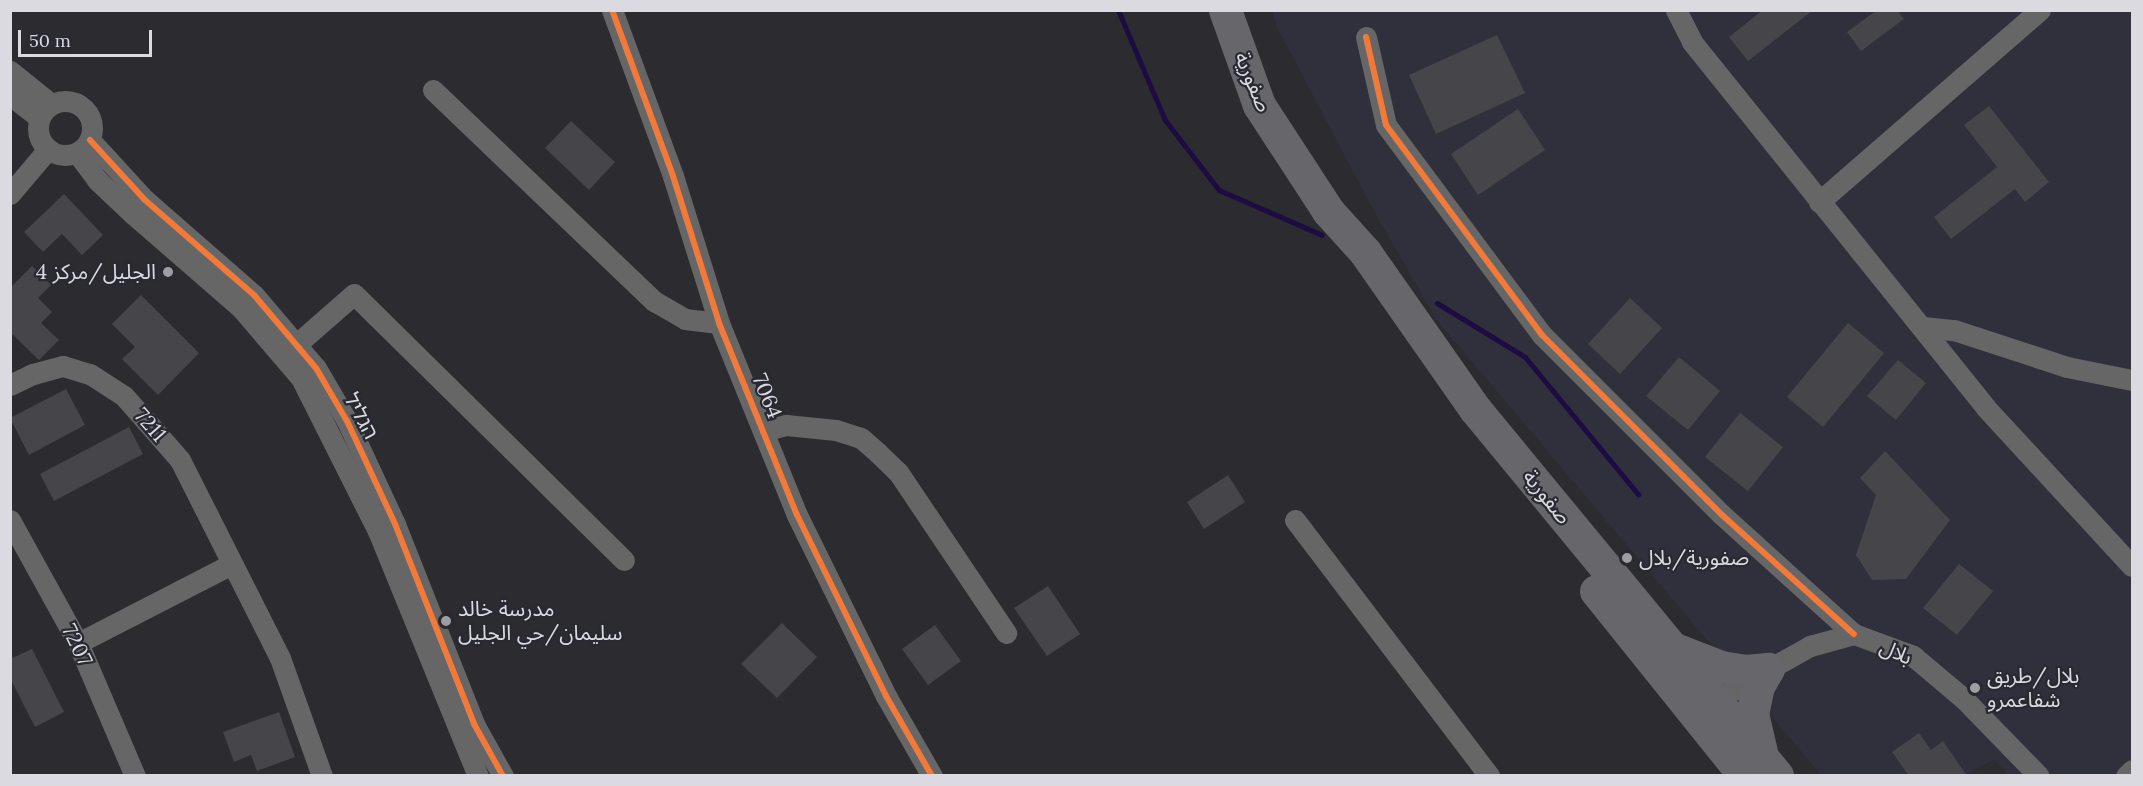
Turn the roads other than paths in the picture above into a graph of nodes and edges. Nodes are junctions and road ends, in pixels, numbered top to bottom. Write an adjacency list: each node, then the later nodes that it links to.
1 (612, 10): 15 (street, 7064)
2 (1225, 10): 14 (main road, صفورية)
3 (1676, 10): 13 (street)
4 (2040, 10): 13 (street)
5 (1366, 37): 27 (street)
6 (10, 71): 9 (street)
7 (433, 90): 15 (street)
8 (10, 95): 9 (street)
9 (45, 111): 10 (street); 11 (street)
10 (83, 146): 11 (street); 17 (street, הגליל); 36 (street, הגליל)
11 (48, 149): 12 (street)
12 (10, 194)
13 (1819, 202): 16 (street)
14 (1328, 211): 29 (main road, صفورية); 31 (main road, صفورية)
15 (719, 323): 20 (street, 7064)
16 (1923, 327): 18 (street); 25 (street)
17 (298, 343): 23 (street); 37 (street, הגליל)
18 (2133, 380)
19 (10, 385): 24 (street, 7211)
20 (763, 431): 26 (street, 7064); 38 (street, 7064)
21 (10, 520): 28 (street, 7207)
22 (1295, 520): 39 (street)
23 (624, 560)
24 (232, 564): 28 (street); 35 (street, 7211)
25 (2133, 566)
26 (1006, 633)
27 (1854, 634): 30 (street, بلال); 40 (street, بلال)
28 (78, 644): 34 (street, 7207)
29 (1670, 646): 30 (main road); 31 (main road, صفورية)
30 (1768, 669): 31 (street, بلال); 32 (main road)
31 (1706, 709): 32 (main road, صفورية)
32 (1762, 770)
33 (2133, 770): 41 (street)
34 (135, 776)
35 (322, 776)
36 (478, 776)
37 (503, 776)
38 (932, 776)
39 (1489, 776)
40 (2039, 776)
41 (2126, 776)

